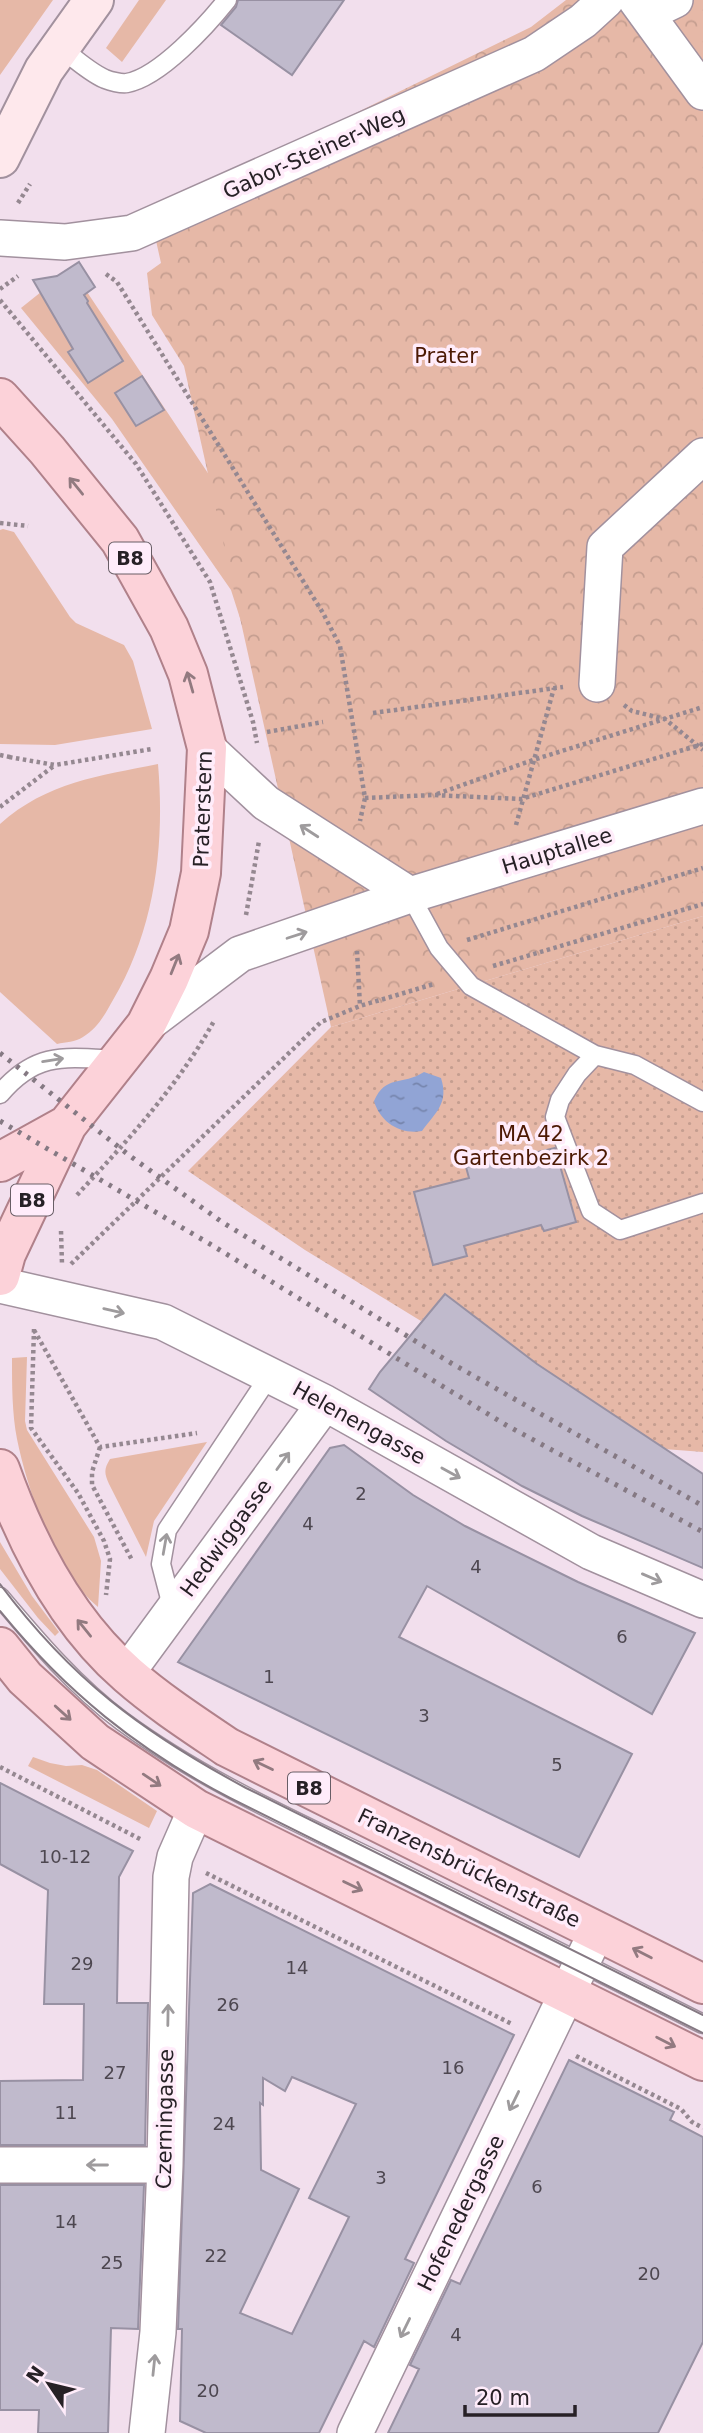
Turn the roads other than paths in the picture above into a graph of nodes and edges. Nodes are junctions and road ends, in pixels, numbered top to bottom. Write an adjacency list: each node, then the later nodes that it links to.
1 (94, 0): 5 (main road)
2 (227, 0): 5 (lane)
3 (606, 0): 9 (street, Gabor-Steiner-Weg)
4 (652, 5): 6 (street)
5 (52, 59): 7 (main road); 8 (main road)
6 (703, 92)
7 (0, 105)
8 (0, 158)
9 (0, 238)
10 (0, 398): 13 (main road, Praterstern / B8, one-way to 10)
11 (703, 456): 12 (street)
12 (597, 684)
13 (207, 748): 15 (street, one-way to 13); 16 (main road, Praterstern / B8, one-way to 13)
14 (703, 806): 15 (street, Hauptallee)
15 (410, 895): 16 (street, Hauptallee, one-way to 15); 17 (lane)
16 (146, 1025): 18 (main road, Praterstern / B8)
17 (595, 1055): 20 (lane); 23 (lane)
18 (118, 1060): 19 (lane, one-way to 18); 21 (main road, Praterstern / B8)
19 (0, 1094)
20 (703, 1102)
21 (67, 1125): 22 (main road, Praterstern / B8); 24 (main road, B8)
22 (0, 1162)
23 (703, 1203)
24 (0, 1276)
25 (0, 1285): 26 (street, Helenengasse, one-way to 26)
26 (270, 1375): 27 (street, Helenengasse); 31 (lane, one-way to 26)
27 (326, 1402): 30 (street, Helenengasse, one-way to 30); 31 (street, Hedwiggasse, one-way to 27)
28 (0, 1469): 33 (main road, Franzensbrückenstraße / B8, one-way to 28)
29 (0, 1597): 35 (lane)
30 (703, 1600)
31 (173, 1610): 33 (street, Hedwiggasse)
32 (0, 1647): 34 (main road, Franzensbrückenstraße / B8, one-way to 34)
33 (127, 1674): 35 (main road, Franzensbrückenstraße / B8, one-way to 33)
34 (196, 1809): 35 (main road, Franzensbrückenstraße / B8, one-way to 35); 40 (street, Czerningasse, one-way to 34)
35 (581, 1961): 36 (main road, Franzensbrückenstraße / B8, one-way to 35); 37 (lane); 38 (main road, Franzensbrückenstraße / B8, one-way to 38); 42 (street, Hofenedergasse, one-way to 42)
36 (703, 1984)
37 (703, 2024)
38 (703, 2061)
39 (0, 2165): 40 (street, one-way to 39)
40 (165, 2165): 41 (street, Czerningasse, one-way to 40)
41 (150, 2432)
42 (355, 2433)

